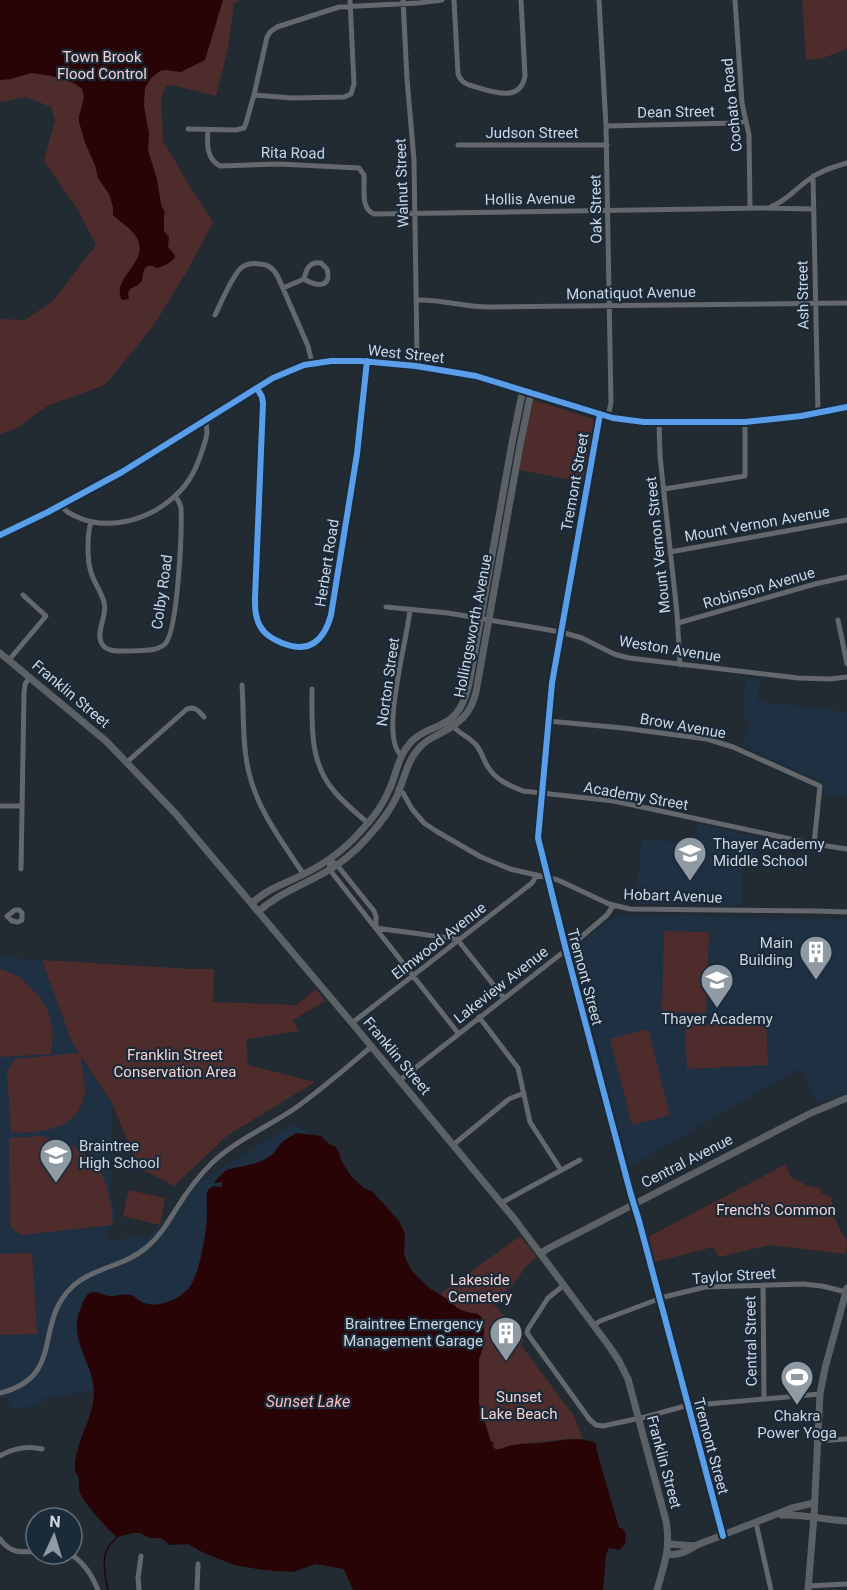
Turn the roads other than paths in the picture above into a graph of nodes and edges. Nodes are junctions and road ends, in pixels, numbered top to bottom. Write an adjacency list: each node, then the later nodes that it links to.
1 (442, 0): 6 (street)
2 (454, 0): 3 (street)
3 (521, 0)
4 (599, 0): 10 (street, Oak Street)
5 (735, 0): 9 (street, Cochato Road)
6 (403, 2): 7 (street); 22 (street, Walnut Street)
7 (350, 3): 8 (street); 8 (street)
8 (254, 95): 12 (street)
9 (746, 121): 10 (street, Dean Street); 17 (street, Cochato Road)
10 (606, 126): 14 (street, Oak Street)
11 (188, 129): 12 (street)
12 (208, 130): 21 (street, Rita Road)
13 (458, 144): 14 (street, Judson Street)
14 (607, 145): 20 (street, Oak Street)
15 (847, 163): 16 (street, Hollis Avenue)
16 (813, 176): 18 (street, Hollis Avenue); 19 (street, Ash Street)
17 (750, 208): 18 (street, Hollis Avenue); 20 (street, Hollis Avenue)
18 (764, 208): 19 (street, Hollis Avenue)
19 (814, 208): 26 (street, Ash Street)
20 (608, 210): 22 (street, Hollis Avenue); 28 (street, Oak Street)
21 (369, 212): 22 (street, Hollis Avenue)
22 (415, 213): 25 (street, Walnut Street)
23 (304, 279): 23 (street); 24 (street)
24 (283, 288): 29 (street); 31 (street)
25 (416, 300): 28 (street, Monatiquot Avenue); 32 (street, Walnut Street)
26 (816, 303): 27 (street, Monatiquot Avenue); 28 (street, Monatiquot Avenue); 37 (street, Ash Street)
27 (847, 303)
28 (609, 306): 38 (street, Oak Street)
29 (216, 315)
30 (368, 361): 31 (street, West Street); 32 (street, West Street); 33 (street, Herbert Road)
31 (312, 363): 33 (street, West Street)
32 (416, 366): 34 (street, West Street)
33 (257, 388): 39 (street, West Street)
34 (523, 390): 35 (street, West Street); 42 (street, Hollingsworth Avenue)
35 (531, 392): 38 (street, West Street); 43 (street, Hollingsworth Avenue)
36 (847, 407): 37 (street, West Street)
37 (818, 413): 41 (street, West Street)
38 (604, 415): 40 (street, West Street); 61 (street, Tremont Street)
39 (205, 421): 45 (street); 46 (street, West Street)
40 (659, 422): 41 (street, West Street); 44 (street, Mount Vernon Street)
41 (745, 422): 44 (street)
42 (511, 449): 43 (street); 49 (street, Hollingsworth Avenue)
43 (519, 451): 50 (street, Hollingsworth Avenue)
44 (664, 489): 52 (street, Mount Vernon Street)
45 (175, 496): 48 (street); 48 (street, Colby Road)
46 (61, 505): 48 (street); 51 (street, West Street)
47 (847, 520): 52 (street, Mount Vernon Avenue)
48 (90, 522)
49 (497, 526): 50 (street); 57 (street, Hollingsworth Avenue)
50 (506, 528): 58 (street, Hollingsworth Avenue)
51 (0, 535)
52 (670, 552): 60 (street, Mount Vernon Street)
53 (847, 577): 60 (street, Robinson Avenue)
54 (23, 595): 63 (street)
55 (386, 607): 56 (street, Weston Avenue)
56 (410, 609): 57 (street, Weston Avenue); 77 (street, Norton Street)
57 (480, 619): 58 (street, Weston Avenue); 66 (street, Hollingsworth Avenue)
58 (489, 620): 61 (street, Weston Avenue); 67 (street, Hollingsworth Avenue)
59 (838, 620): 65 (street)
60 (678, 623): 64 (street, Mount Vernon Street)
61 (561, 632): 64 (street, Weston Avenue); 73 (street, Tremont Street)
62 (0, 653): 63 (street, Franklin Street)
63 (9, 660): 68 (street, Franklin Street)
64 (680, 664): 69 (street, Weston Avenue)
65 (847, 664)
66 (471, 671): 67 (street); 74 (street, Hollingsworth Avenue)
67 (480, 673): 74 (street, Hollingsworth Avenue)
68 (30, 677): 78 (street, Franklin Street); 83 (street)
69 (847, 677)
70 (242, 685): 93 (street)
71 (312, 689): 84 (street)
72 (204, 717): 78 (street)
73 (548, 721): 81 (street, Tremont Street); 86 (street, Brow Avenue)
74 (452, 724): 75 (street, Hollingsworth Avenue); 76 (street, Hollingsworth Avenue); 81 (street, Academy Street)
75 (413, 740): 76 (street); 77 (street, Hollingsworth Avenue)
76 (420, 746): 80 (street, Hollingsworth Avenue)
77 (401, 755): 79 (street, Hollingsworth Avenue)
78 (127, 762): 94 (street, Franklin Street)
79 (392, 785): 80 (street); 84 (street, Hollingsworth Avenue)
80 (400, 789): 85 (street, Hollingsworth Avenue); 91 (street, Hobart Avenue)
81 (541, 794): 86 (street, Academy Street); 92 (street, Tremont Street)
82 (0, 806): 83 (street)
83 (21, 806): 90 (street)
84 (370, 820): 85 (street); 88 (street, Hollingsworth Avenue)
85 (380, 823): 89 (street, Hollingsworth Avenue)
86 (814, 844): 87 (street, Academy Street)
87 (847, 849)
88 (329, 860): 89 (street); 93 (street, Hollingsworth Avenue)
89 (334, 867): 93 (street, Hollingsworth Avenue); 100 (street)
90 (21, 869)
91 (537, 875): 92 (street, Hobart Avenue); 101 (street, Elmwood Avenue)
92 (547, 877): 95 (street, Hobart Avenue); 102 (street, Tremont Street)
93 (306, 878): 94 (street, Hollingsworth Avenue); 96 (street, Hollingsworth Avenue)
94 (252, 903): 96 (street, Franklin Street)
95 (613, 906): 97 (street, Hobart Avenue); 102 (street, Lakeview Avenue)
96 (259, 911): 106 (street, Franklin Street)
97 (847, 912)
98 (0, 915): 99 (street)
99 (7, 916)
100 (376, 928): 101 (street); 103 (street)
101 (459, 940): 103 (street, Elmwood Avenue); 104 (street)
102 (566, 950): 104 (street, Lakeview Avenue); 116 (street, Tremont Street)
103 (414, 975): 106 (street, Elmwood Avenue); 107 (street)
104 (504, 998): 105 (street, Lakeview Avenue)
105 (479, 1017): 107 (street, Lakeview Avenue); 110 (street)
106 (352, 1023): 108 (street, Franklin Street)
107 (458, 1033): 109 (street, Lakeview Avenue)
108 (372, 1047): 109 (street, Franklin Street); 123 (street)
109 (400, 1080): 112 (street, Franklin Street)
110 (524, 1093): 112 (street); 114 (street)
111 (847, 1098): 116 (street, Central Avenue)
112 (453, 1145): 115 (street, Franklin Street)
113 (580, 1160): 114 (street)
114 (561, 1170): 115 (street)
115 (501, 1203): 117 (street, Franklin Street)
116 (633, 1204): 117 (street, Central Avenue); 121 (street, Tremont Street)
117 (541, 1253): 118 (street, Franklin Street)
118 (564, 1285): 122 (street, Franklin Street); 127 (street)
119 (763, 1285): 120 (street, Taylor Street); 121 (street, Taylor Street); 125 (street, Central Street)
120 (846, 1290): 124 (street)
121 (660, 1299): 122 (street, Taylor Street); 126 (street, Tremont Street)
122 (594, 1325): 127 (street, Franklin Street)
123 (0, 1393)
124 (820, 1394): 125 (street); 129 (street)
125 (764, 1398): 126 (street)
126 (688, 1406): 127 (street); 137 (street, Tremont Street)
127 (639, 1418): 139 (street, Franklin Street)
128 (847, 1439): 129 (street)
129 (817, 1441): 132 (street)
130 (42, 1449): 131 (street)
131 (0, 1456)
132 (814, 1503): 133 (street); 134 (street)
133 (773, 1516): 134 (street); 136 (street)
134 (814, 1516): 135 (street); 147 (street)
135 (847, 1521)
136 (756, 1522): 137 (street); 152 (street)
137 (723, 1536): 140 (street)
138 (0, 1539): 141 (street)
139 (669, 1544): 140 (street); 142 (street, Franklin Street)
140 (697, 1545): 142 (street)
141 (24, 1552)
142 (667, 1554): 151 (street, Franklin Street)
143 (141, 1556): 149 (street)
144 (198, 1564): 150 (street)
145 (84, 1566): 148 (street)
146 (847, 1584): 147 (street)
147 (808, 1588)
148 (98, 1590)
149 (139, 1590)
150 (197, 1590)
151 (657, 1590)
152 (771, 1590)

